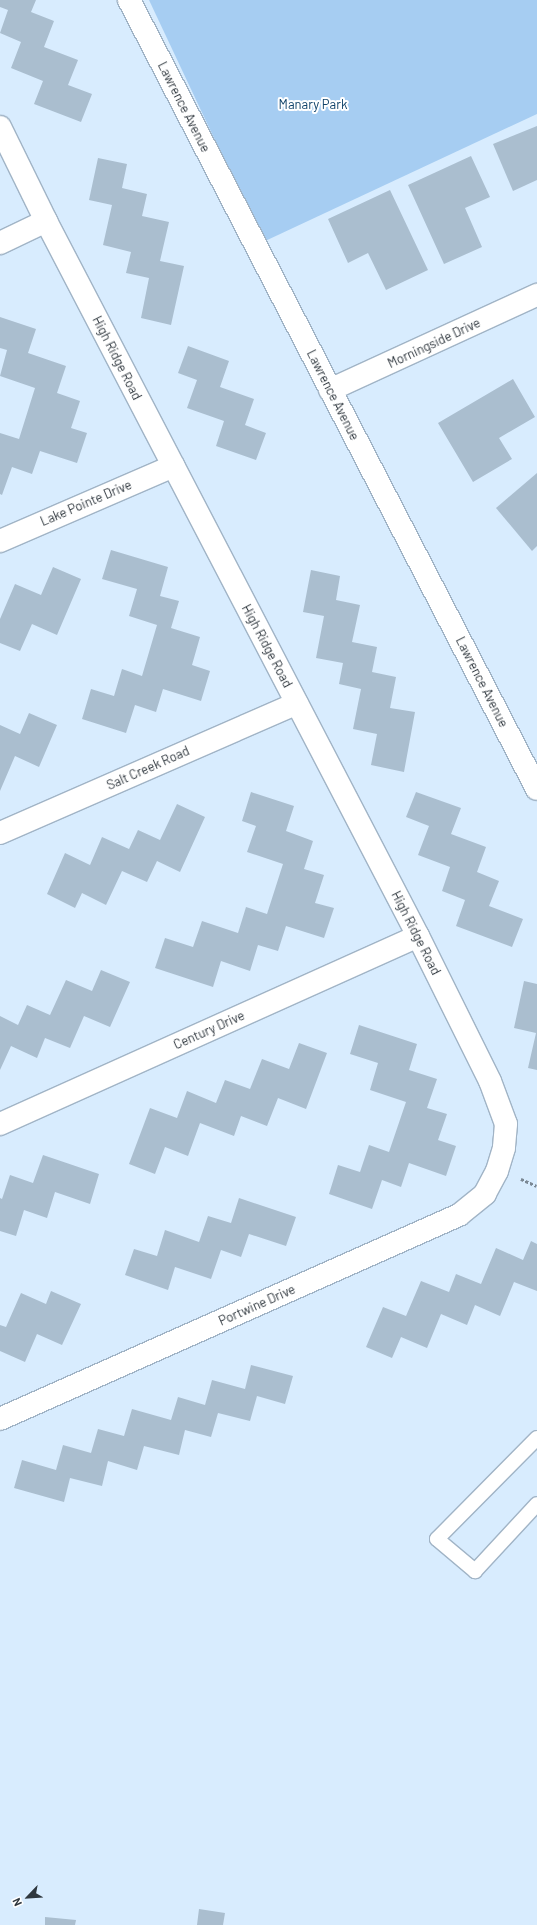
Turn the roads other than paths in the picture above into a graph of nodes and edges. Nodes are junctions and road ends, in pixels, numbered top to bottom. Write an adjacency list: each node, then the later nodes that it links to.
1 (129, 0): 6 (street, Lawrence Avenue)
2 (0, 127): 3 (street, High Ridge Road)
3 (46, 221): 4 (street); 7 (street, High Ridge Road)
4 (0, 243)
5 (537, 295): 6 (street, Morningside Drive)
6 (330, 390): 10 (street, Lawrence Avenue)
7 (173, 466): 8 (street, Lake Pointe Drive); 9 (street, High Ridge Road)
8 (0, 541)
9 (297, 703): 11 (street, Salt Creek Road); 12 (street, High Ridge Road)
10 (537, 789)
11 (0, 833)
12 (418, 936): 13 (street, Century Drive); 14 (street, High Ridge Road)
13 (0, 1124)
14 (497, 1171): 15 (street, Portwine Drive)
15 (0, 1419)
16 (537, 1438): 17 (lane)
17 (537, 1504)

